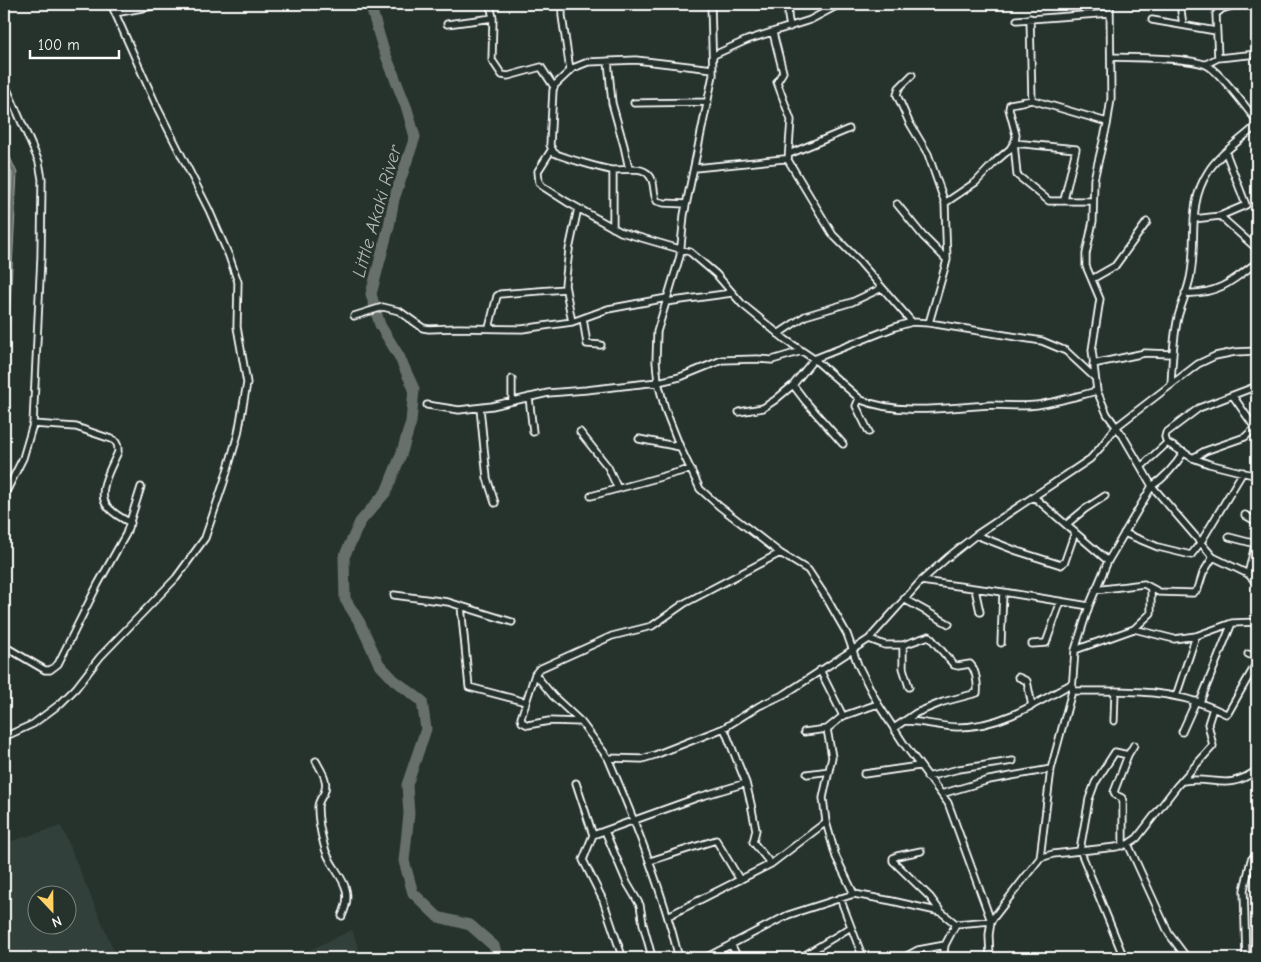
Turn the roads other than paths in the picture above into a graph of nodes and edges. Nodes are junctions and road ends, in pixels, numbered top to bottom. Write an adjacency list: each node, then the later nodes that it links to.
1 (111, 4): 11 (street)
2 (164, 4): 11 (street)
3 (490, 4): 13 (street)
4 (562, 4): 29 (street)
5 (711, 4): 23 (street)
6 (789, 4): 19 (street)
7 (840, 4): 19 (street)
8 (1110, 4): 12 (street)
9 (1180, 4): 18 (street)
10 (1238, 4): 20 (street)
11 (115, 13): 182 (street)
12 (1110, 13): 14 (street); 24 (street)
13 (492, 18): 17 (street); 32 (street)
14 (1030, 18): 15 (street); 33 (street)
15 (1017, 20)
16 (1152, 20): 18 (street)
17 (447, 24)
18 (1183, 25): 20 (street)
19 (790, 27): 21 (street)
20 (1216, 30): 25 (street)
21 (773, 33): 23 (street); 43 (street)
22 (1257, 54): 25 (street)
23 (714, 55): 28 (street)
24 (1111, 57): 27 (street); 37 (street)
25 (1218, 58): 27 (street)
26 (608, 61): 28 (street); 29 (street); 45 (street)
27 (1206, 64): 36 (street)
28 (714, 69): 34 (street)
29 (570, 70): 32 (street)
30 (912, 75): 49 (street)
31 (4, 82): 94 (street)
32 (554, 87): 41 (street)
33 (1032, 100): 37 (street); 40 (street)
34 (708, 102): 35 (street); 44 (street)
35 (634, 103)
36 (1257, 121)
37 (1107, 122): 48 (street)
38 (1257, 125): 42 (street)
39 (849, 128): 43 (street)
40 (1014, 143): 47 (street); 47 (street); 49 (street)
41 (552, 150): 46 (street); 52 (street)
42 (1226, 153): 53 (street); 54 (street)
43 (788, 157): 44 (street); 62 (street)
44 (695, 168): 50 (street)
45 (629, 169): 46 (street); 50 (street)
46 (613, 170): 56 (street)
47 (1064, 200): 48 (street)
48 (1092, 201): 61 (street)
49 (946, 203): 59 (street)
50 (686, 204): 58 (street)
51 (897, 204): 59 (street)
52 (578, 208): 56 (street); 63 (street)
53 (1220, 216): 54 (street); 57 (street)
54 (1194, 219): 65 (street)
55 (1147, 222): 61 (street)
56 (612, 228): 58 (street)
57 (1257, 249)
58 (680, 251): 64 (street); 66 (street)
59 (947, 260): 71 (street)
60 (1257, 262): 65 (street)
61 (1092, 280): 79 (street)
62 (882, 288): 70 (street); 73 (street)
63 (565, 290): 69 (street); 72 (street)
64 (732, 293): 66 (street); 73 (street)
65 (1185, 293): 77 (street)
66 (666, 300): 68 (street); 82 (street)
67 (356, 316): 72 (street)
68 (584, 318): 69 (street); 74 (street)
69 (572, 322): 72 (street)
70 (912, 322): 71 (street); 78 (street)
71 (929, 323): 80 (street)
72 (489, 328)
73 (778, 334): 75 (street)
74 (601, 345)
75 (802, 351): 78 (street); 82 (street)
76 (1257, 351): 83 (street)
77 (1172, 354): 79 (street); 83 (street)
78 (814, 359): 84 (street); 89 (street)
79 (1093, 364): 80 (street)
80 (1094, 377): 86 (street)
81 (512, 379): 90 (street)
82 (658, 382): 88 (street); 103 (street)
83 (1171, 384): 95 (street)
84 (793, 385): 93 (street); 102 (street)
85 (1257, 386): 87 (street)
86 (1097, 391): 89 (street); 95 (street)
87 (1233, 396): 96 (street); 101 (street)
88 (529, 397): 90 (street); 97 (street)
89 (859, 399): 99 (street)
90 (512, 401): 92 (street)
91 (427, 405): 92 (street)
92 (480, 408): 117 (street)
93 (739, 412)
94 (33, 424): 113 (street); 120 (street)
95 (1116, 427): 106 (street); 116 (street)
96 (1256, 427): 105 (street)
97 (533, 432)
98 (580, 432): 112 (street)
99 (869, 432)
100 (639, 439): 103 (street)
101 (1167, 443): 104 (street); 106 (street)
102 (843, 444)
103 (680, 447): 107 (street)
104 (1184, 452): 105 (street); 110 (street)
105 (1193, 458): 108 (street)
106 (1141, 467): 110 (street)
107 (690, 469): 112 (street); 129 (street)
108 (1243, 472): 109 (street); 127 (street)
109 (1257, 476)
110 (1152, 486): 123 (street); 127 (street)
111 (141, 487): 120 (street)
112 (618, 489): 114 (street)
113 (4, 496)
114 (591, 496)
115 (1105, 496): 121 (street)
116 (1034, 497): 121 (street); 124 (street)
117 (495, 503)
118 (1245, 515): 119 (street)
119 (1257, 522)
120 (130, 524): 155 (street)
121 (1067, 524): 122 (street)
122 (1075, 532): 124 (street); 131 (street)
123 (1124, 534): 127 (street); 131 (street)
124 (976, 535): 133 (street)
125 (1229, 537): 126 (street)
126 (1256, 540): 128 (street)
127 (1201, 542): 130 (street)
128 (1256, 551): 132 (street)
129 (780, 553): 156 (street); 161 (street)
130 (1213, 556): 132 (street); 135 (street)
131 (1108, 561): 137 (street)
132 (1248, 574): 134 (street)
133 (921, 581): 136 (street); 140 (street)
134 (1257, 583)
135 (1151, 588): 137 (street); 149 (street)
136 (976, 589): 138 (street); 144 (street)
137 (1095, 590): 143 (street)
138 (1003, 592): 141 (street); 152 (street)
139 (394, 595): 142 (street)
140 (904, 599): 148 (street); 151 (street)
141 (1061, 601): 143 (street); 153 (street)
142 (461, 606): 145 (street); 168 (street)
143 (1089, 606): 157 (street)
144 (980, 612)
145 (512, 622)
146 (1257, 622): 147 (street)
147 (1232, 623): 150 (street); 169 (street)
148 (949, 624)
149 (1134, 629): 150 (street); 157 (street)
150 (1196, 636): 167 (street)
151 (869, 639): 154 (street); 156 (street)
152 (1001, 643)
153 (1032, 644)
154 (903, 645): 164 (street); 174 (street)
155 (4, 646)
156 (852, 649): 160 (street); 170 (street)
157 (1075, 650): 163 (street)
158 (1248, 654): 159 (street)
159 (1257, 660): 172 (street)
160 (820, 670): 173 (street); 177 (street)
161 (535, 674): 168 (street); 176 (street)
162 (1018, 677): 171 (street)
163 (1071, 684): 165 (street); 171 (street)
164 (909, 687)
165 (1072, 691): 166 (street); 189 (street)
166 (1115, 691): 167 (street); 175 (street)
167 (1176, 696): 169 (street)
168 (526, 702): 176 (street)
169 (1198, 702): 172 (street); 181 (street)
170 (878, 704): 173 (street); 179 (street)
171 (1032, 706): 174 (street)
172 (1213, 708): 195 (street)
173 (843, 716): 178 (street)
174 (905, 721): 179 (street)
175 (1114, 721)
176 (581, 722): 185 (street)
177 (724, 728): 185 (street); 197 (street)
178 (828, 728): 180 (street); 191 (street)
179 (894, 728): 188 (street)
180 (804, 732)
181 (1182, 732)
182 (4, 737)
183 (1134, 745): 184 (street)
184 (1128, 755): 203 (street); 204 (street)
185 (608, 758): 199 (street)
186 (1013, 761): 194 (street)
187 (316, 762): 214 (street)
188 (919, 766): 193 (street); 194 (street)
189 (1051, 769): 198 (street); 207 (street)
190 (1257, 770): 195 (street)
191 (830, 771): 192 (street); 200 (street)
192 (807, 774)
193 (864, 774)
194 (927, 777): 198 (street)
195 (1183, 781): 203 (street)
196 (576, 783): 202 (street)
197 (746, 783): 199 (street); 209 (street)
198 (941, 794): 216 (street)
199 (635, 820): 201 (street); 208 (street)
200 (826, 822): 209 (street); 211 (street)
201 (605, 831): 202 (street); 222 (street)
202 (593, 835): 221 (street)
203 (1125, 845): 204 (street); 232 (street)
204 (1080, 850): 207 (street); 231 (street)
205 (921, 851): 213 (street)
206 (1257, 853): 233 (street)
207 (1040, 858): 216 (street)
208 (650, 862): 210 (street); 215 (street)
209 (771, 864): 210 (street)
210 (740, 880): 215 (street)
211 (854, 894): 212 (street); 213 (street)
212 (840, 898): 218 (street); 219 (street)
213 (941, 912): 217 (street)
214 (342, 916)
215 (668, 916): 223 (street)
216 (991, 921): 217 (street); 230 (street)
217 (956, 924): 220 (street)
218 (851, 927): 226 (street); 227 (street)
219 (731, 944): 224 (street); 225 (street)
220 (945, 945): 228 (street); 229 (street)
221 (620, 953)
222 (652, 957)
223 (679, 958)
224 (705, 958)
225 (738, 958)
226 (800, 958)
227 (863, 958)
228 (903, 958)
229 (943, 958)
230 (990, 958)
231 (1124, 958)
232 (1187, 958)
233 (1246, 958)

